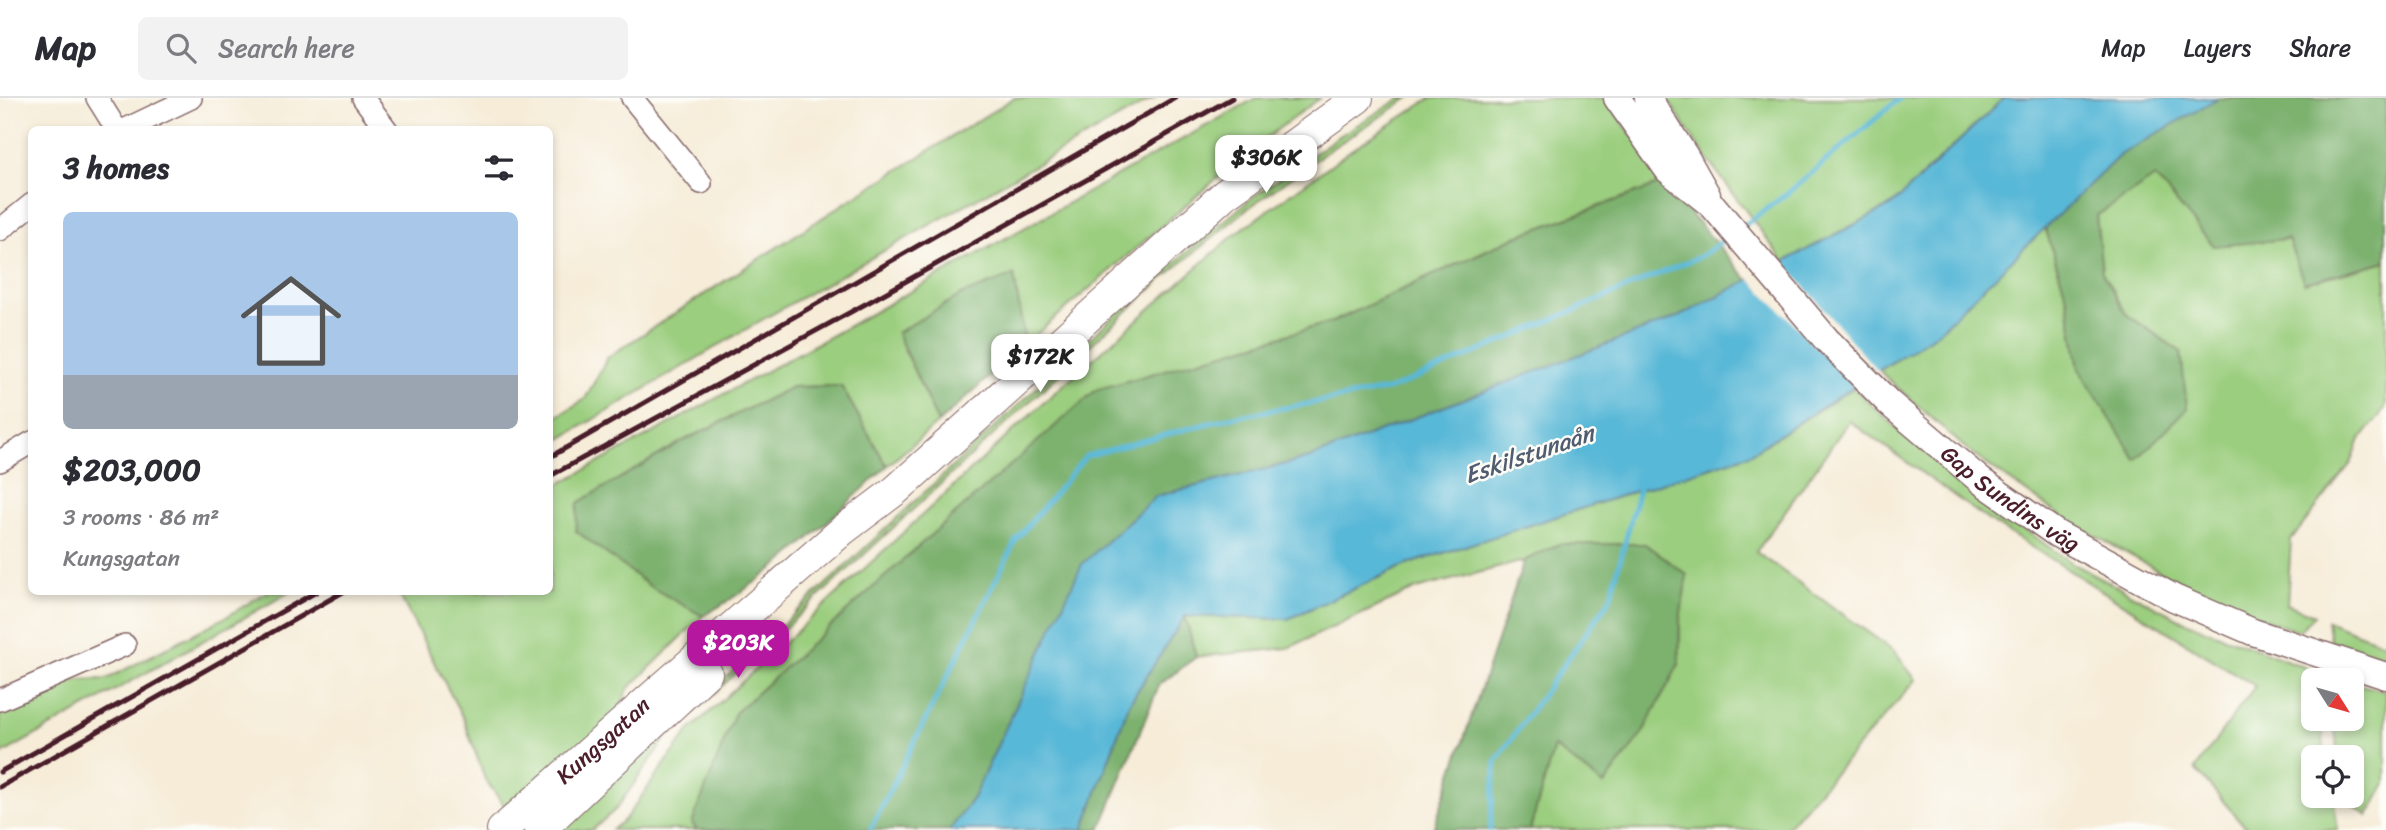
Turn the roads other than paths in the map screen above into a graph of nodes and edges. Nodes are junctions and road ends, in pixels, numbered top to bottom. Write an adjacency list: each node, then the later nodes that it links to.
1 (97, 98): 8 (street)
2 (191, 98): 9 (street)
3 (363, 98): 10 (street)
4 (632, 98): 11 (street)
5 (1358, 98): 17 (main road, Kungsgatan)
6 (1617, 98): 13 (street, Gap Sundins väg)
7 (1648, 98): 13 (street, Gap Sundins väg)
8 (114, 126)
9 (132, 126)
10 (384, 126)
11 (701, 183)
12 (28, 207): 14 (street)
13 (1720, 214): 19 (street, Gap Sundins väg)
14 (0, 230)
15 (28, 444): 16 (street)
16 (0, 461)
17 (896, 490): 21 (main road, Kungsgatan); 22 (main road, Kungsgatan)
18 (125, 645): 20 (street)
19 (2386, 676)
20 (0, 700)
21 (502, 830)
22 (540, 830)

